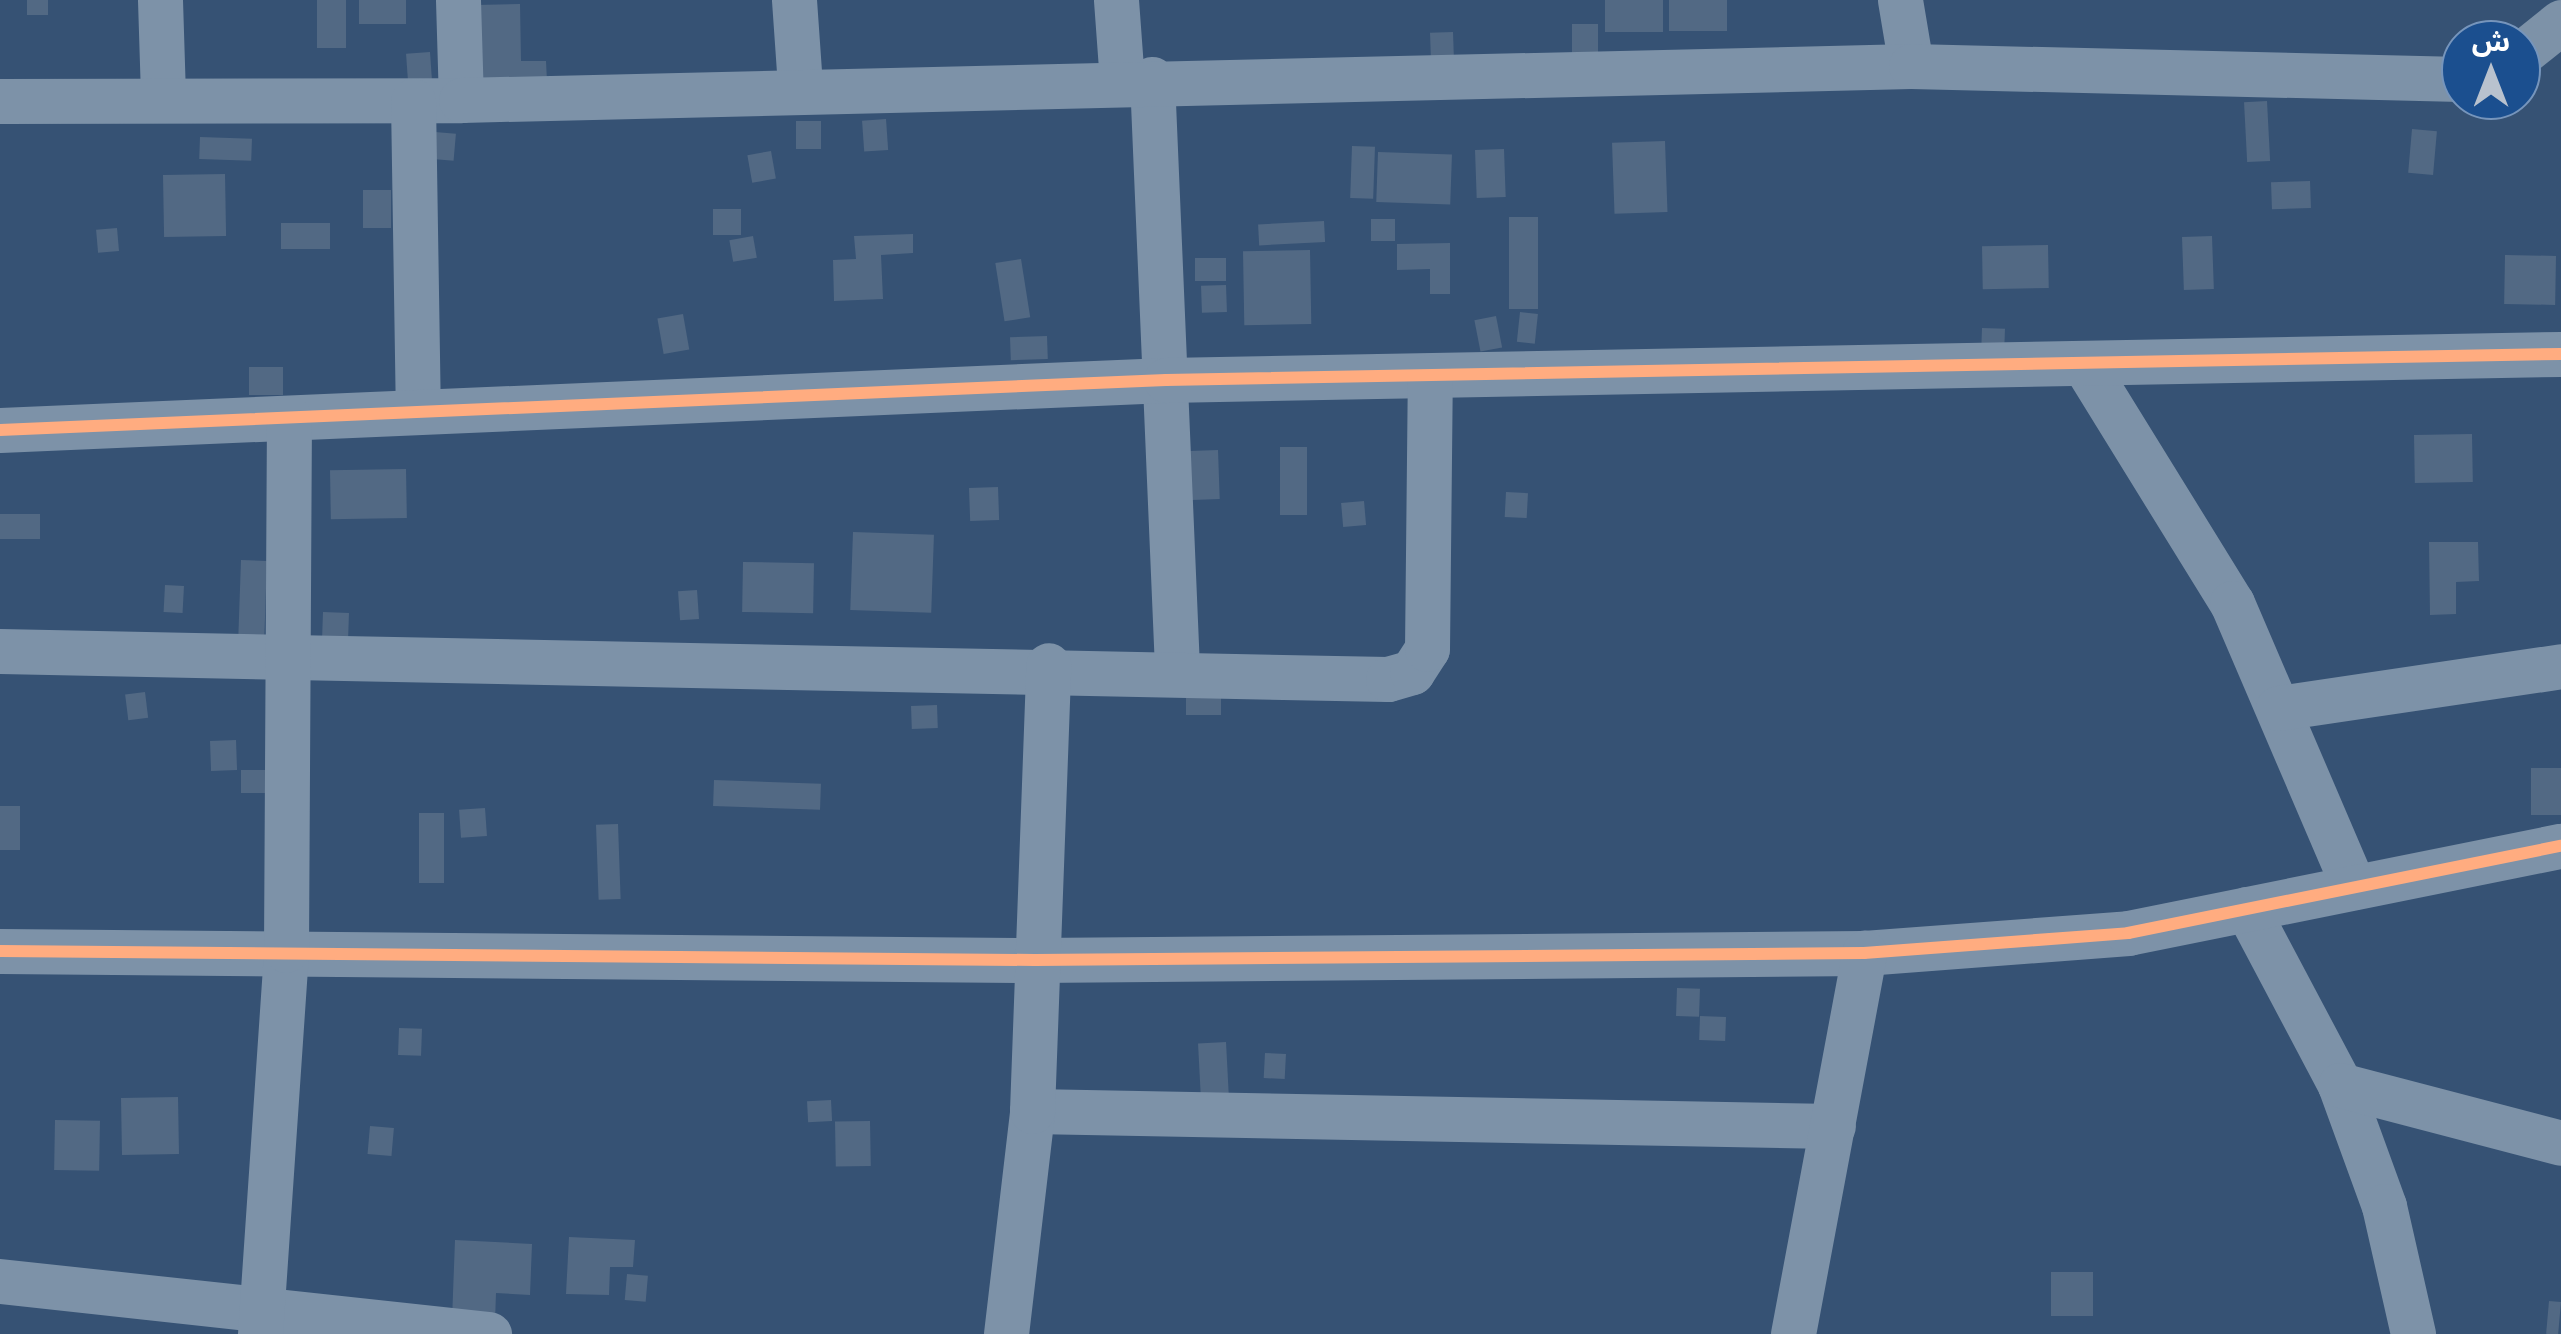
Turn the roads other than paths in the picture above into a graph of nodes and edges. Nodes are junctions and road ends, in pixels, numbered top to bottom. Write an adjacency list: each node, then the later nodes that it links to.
1 (160, 0): 12 (street)
2 (458, 0): 13 (street)
3 (794, 0): 11 (street)
4 (1116, 0): 10 (street)
5 (1900, 0): 8 (street)
6 (2561, 22): 7 (street)
7 (2541, 38)
8 (1911, 66): 9 (street); 10 (street)
9 (2441, 79)
10 (1137, 80): 11 (street); 19 (street)
11 (800, 86): 13 (street)
12 (163, 95): 14 (street); 15 (street)
13 (461, 100): 14 (street)
14 (413, 101): 20 (street)
15 (0, 102)
16 (2561, 354): 17 (street)
17 (2086, 367): 18 (street); 28 (street)
18 (1430, 377): 19 (street); 27 (street)
19 (1166, 380): 20 (street); 27 (street)
20 (418, 412): 21 (street)
21 (289, 418): 22 (street); 24 (street)
22 (0, 430)
23 (0, 651): 24 (street)
24 (288, 651): 25 (street); 32 (street)
25 (1048, 665): 27 (street); 35 (street)
26 (2561, 666): 28 (street)
27 (1177, 668)
28 (2278, 708): 30 (street)
29 (2561, 846): 30 (street)
30 (2354, 887): 31 (street)
31 (2247, 909): 34 (street); 36 (street)
32 (286, 950): 33 (street); 35 (street); 41 (street)
33 (0, 951)
34 (1864, 953): 35 (street); 38 (street)
35 (1035, 960): 37 (street)
36 (2340, 1085): 39 (street); 45 (street)
37 (1032, 1111): 38 (street); 43 (street)
38 (1832, 1126): 44 (street)
39 (2561, 1143)
40 (0, 1281): 41 (street)
41 (263, 1321): 42 (street)
42 (489, 1334)
43 (1006, 1334)
44 (1793, 1334)
45 (2413, 1334)

